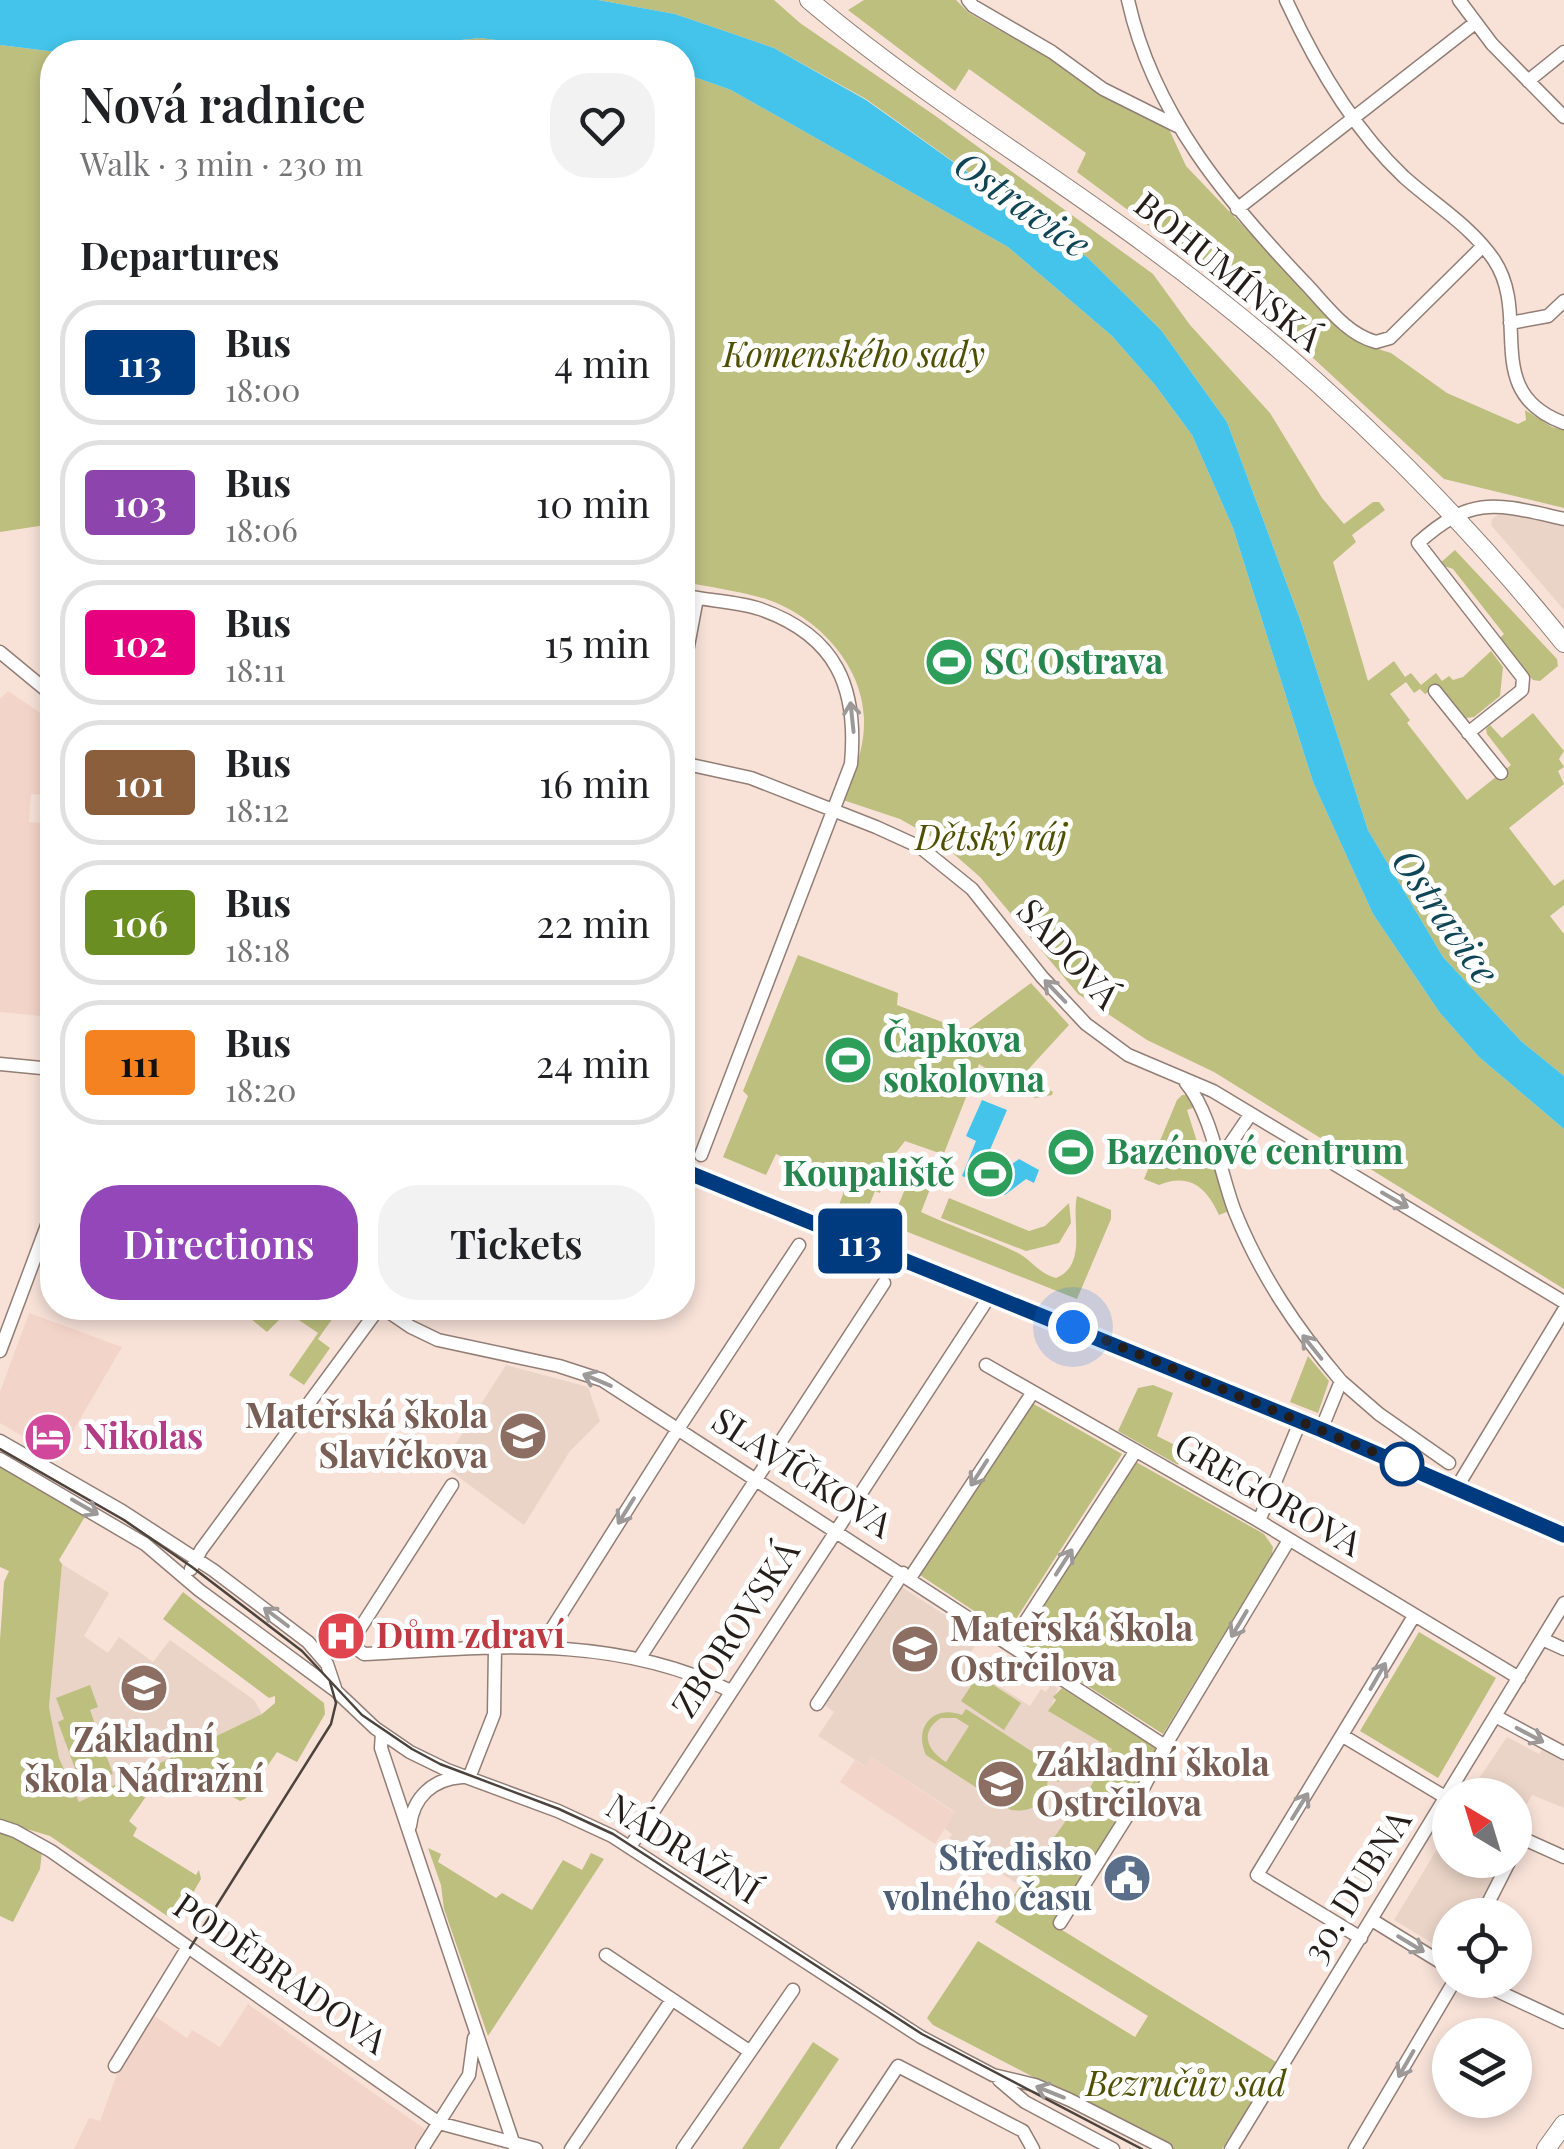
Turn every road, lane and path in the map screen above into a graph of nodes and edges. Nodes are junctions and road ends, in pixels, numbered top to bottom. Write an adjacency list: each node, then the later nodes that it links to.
1 (809, 0): 17 (main road, BOHUMÍNSKÁ)
2 (1128, 0): 11 (street)
3 (1286, 0): 10 (street)
4 (1458, 0): 6 (street)
5 (974, 2): 11 (street)
6 (1475, 23): 8 (street); 10 (street)
7 (1564, 52): 8 (street)
8 (1528, 81): 9 (street)
9 (1564, 117)
10 (1354, 118): 12 (street); 13 (street)
11 (1178, 126): 12 (street)
12 (1237, 209): 13 (street)
13 (1483, 246): 15 (street)
14 (1564, 301): 15 (street)
15 (1510, 323): 16 (street)
16 (1564, 423)
17 (1454, 516): 18 (street); 20 (main road, BOHUMÍNSKÁ); 24 (street)
18 (1564, 519)
19 (695, 597): 27 (street, one-way to 19)
20 (1564, 643)
21 (0, 652): 22 (street)
22 (40, 685)
23 (1436, 691): 24 (street)
24 (1468, 733): 26 (street)
25 (695, 767): 27 (street, SADOVÁ)
26 (1500, 773)
27 (833, 811): 30 (street, SADOVÁ, one-way to 27); 32 (street)
28 (0, 1064): 29 (street)
29 (40, 1068)
30 (1182, 1080): 31 (street, SADOVÁ); 33 (street)
31 (1250, 1115): 33 (street); 39 (street, SADOVÁ, one-way to 39)
32 (701, 1155)
33 (1218, 1162): 45 (street, one-way to 33)
34 (695, 1175): 38 (street)
35 (40, 1244): 43 (street)
36 (799, 1245): 48 (street)
37 (884, 1282): 54 (street)
38 (991, 1294): 47 (street); 58 (street, ZBOROVSKÁ)
39 (1564, 1302)
40 (1564, 1310): 56 (street)
41 (372, 1320): 61 (street)
42 (399, 1320): 48 (street, SLAVÍČKOVA, one-way to 42)
43 (0, 1351)
44 (986, 1365): 46 (street, GREGOROVA)
45 (1341, 1380): 49 (street); 53 (street)
46 (1033, 1392): 51 (street, GREGOROVA); 62 (street, one-way to 62)
47 (1300, 1422): 49 (street); 57 (street)
48 (678, 1428): 54 (street, SLAVÍČKOVA); 67 (street, one-way to 67)
49 (1322, 1430): 56 (street)
50 (0, 1441): 61 (street, NÁDRAŽNÍ)
51 (1135, 1452): 57 (street, GREGOROVA); 66 (street, one-way to 51)
52 (0, 1459): 72 (street, NÁDRAŽNÍ, one-way to 72)
53 (1449, 1463)
54 (756, 1479): 58 (street, SLAVÍČKOVA); 70 (street)
55 (452, 1485): 68 (street)
56 (1457, 1488): 59 (street)
57 (1259, 1521): 60 (street, GREGOROVA)
58 (837, 1531): 62 (street, SLAVÍČKOVA); 73 (street, ZBOROVSKÁ)
59 (1564, 1535)
60 (1290, 1540): 64 (street, GREGOROVA); 78 (street, one-way to 78)
61 (193, 1564): 72 (street, NÁDRAŽNÍ, one-way to 61)
62 (906, 1575): 66 (street, SLAVÍČKOVA); 74 (street)
63 (1564, 1603): 65 (street, 30. DUBNA)
64 (1414, 1616): 71 (street, GREGOROVA); 77 (street, one-way to 64)
65 (1542, 1639): 69 (street); 71 (street, 30. DUBNA)
66 (1011, 1644): 78 (street, SLAVÍČKOVA)
67 (541, 1646): 68 (street); 70 (street)
68 (495, 1648): 80 (street)
69 (1564, 1649)
70 (639, 1659): 73 (street)
71 (1519, 1678): 75 (street, 30. DUBNA)
72 (336, 1690): 76 (street, NÁDRAŽNÍ)
73 (731, 1691): 86 (street, ZBOROVSKÁ)
74 (817, 1704)
75 (1497, 1717): 79 (street, one-way to 79); 81 (street, 30. DUBNA)
76 (382, 1733): 80 (street, NÁDRAŽNÍ); 85 (street)
77 (1343, 1736): 82 (street); 91 (street, one-way to 77)
78 (1165, 1746): 90 (street)
79 (1564, 1753)
80 (469, 1778): 85 (street); 86 (street, NÁDRAŽNÍ)
81 (1461, 1778)
82 (1432, 1789)
83 (0, 1826): 92 (street, PODĚBRADOVA)
84 (1432, 1826): 89 (street, 30. DUBNA)
85 (410, 1834): 100 (street)
86 (630, 1846): 103 (street, NÁDRAŽNÍ)
87 (1532, 1846): 88 (street)
88 (1564, 1857)
89 (1372, 1920): 91 (street, 30. DUBNA); 94 (street, one-way to 94)
90 (1060, 1923)
91 (1360, 1938): 115 (street, 30. DUBNA)
92 (188, 1947): 102 (street); 104 (street, PODĚBRADOVA)
93 (606, 1955): 98 (street)
94 (1432, 1957)
95 (794, 1990): 101 (street)
96 (1445, 1998): 116 (street, one-way to 116)
97 (1512, 1998): 99 (street)
98 (671, 2000): 101 (street); 109 (street)
99 (1564, 2022)
100 (474, 2025): 104 (street); 106 (street)
101 (749, 2052): 110 (street)
102 (114, 2066)
103 (993, 2075): 113 (street, NÁDRAŽNÍ); 114 (street, NÁDRAŽNÍ, one-way to 103)
104 (439, 2123): 106 (street, PODĚBRADOVA); 107 (street)
105 (1564, 2124): 117 (main road)
106 (514, 2146): 108 (street, PODĚBRADOVA)
107 (422, 2149)
108 (536, 2149)
109 (571, 2149)
110 (683, 2149)
111 (843, 2149): 112 (street)
112 (1033, 2149)
113 (1113, 2149)
114 (1166, 2149)
115 (1232, 2149)
116 (1355, 2149)
117 (1546, 2149)

